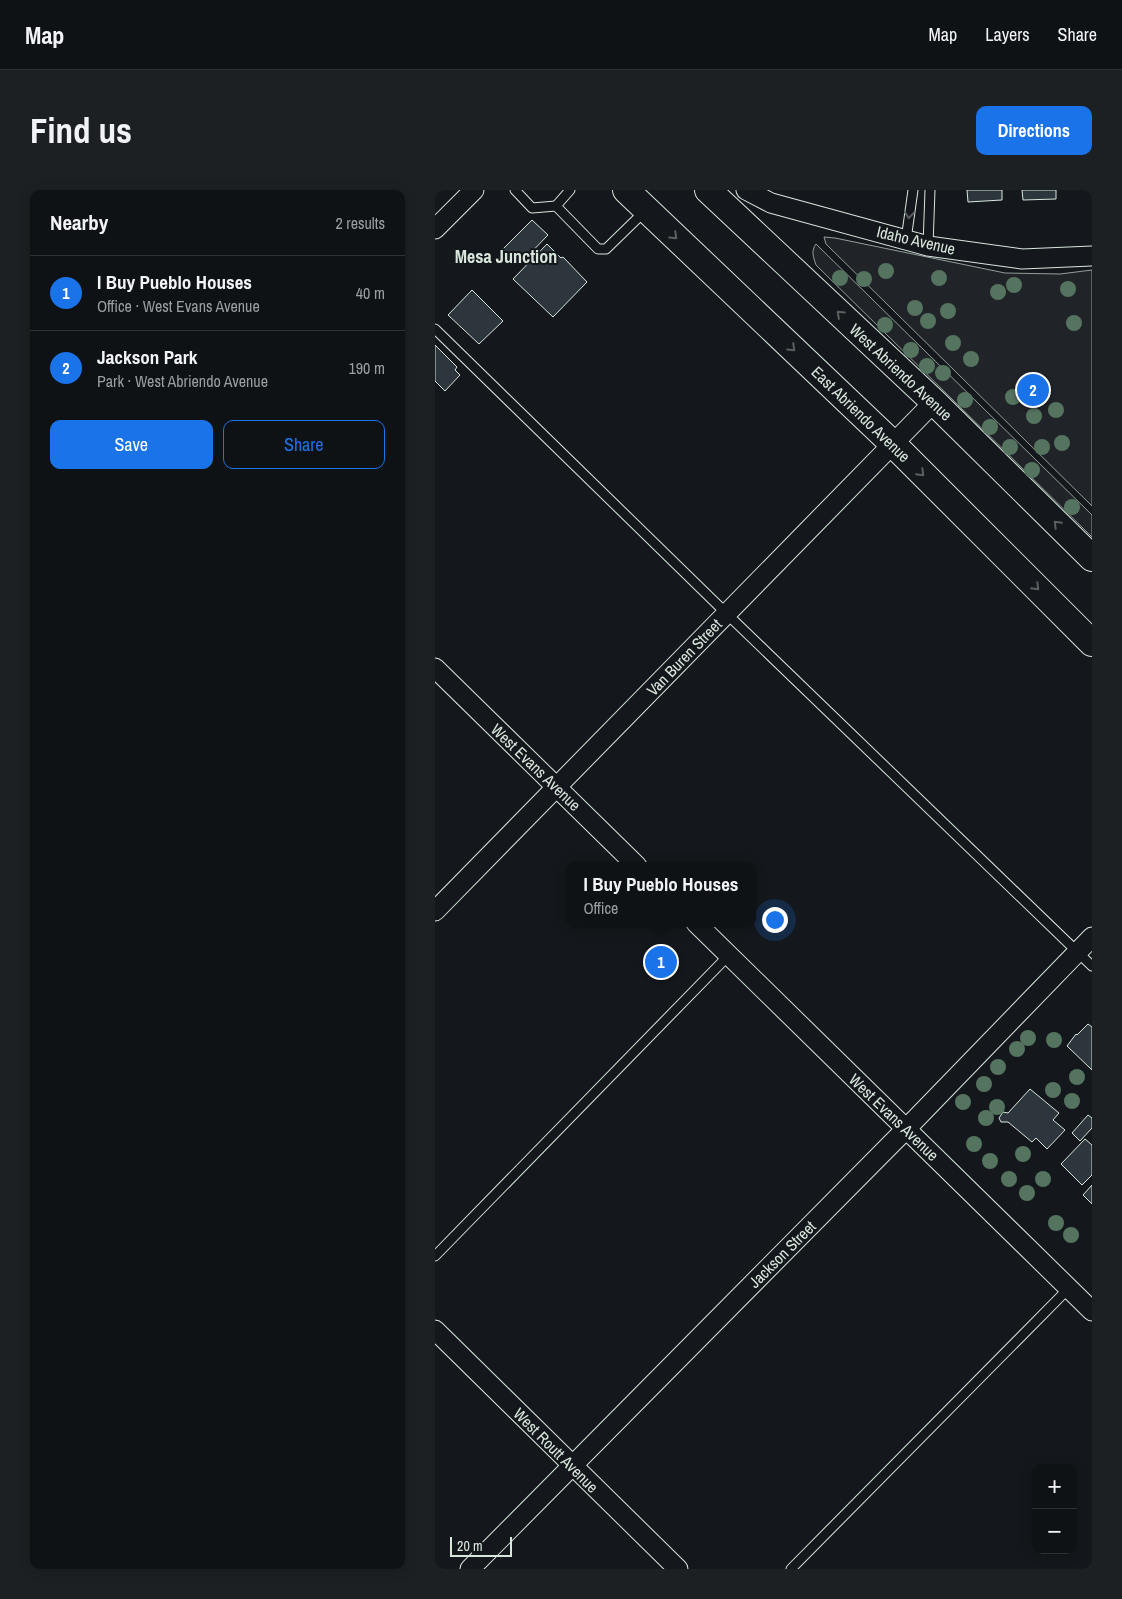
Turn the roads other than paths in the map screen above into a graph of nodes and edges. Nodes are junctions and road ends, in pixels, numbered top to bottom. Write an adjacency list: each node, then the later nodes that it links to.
1 (474, 190): 11 (street)
2 (515, 190): 9 (lane)
3 (570, 190): 9 (lane)
4 (626, 190): 10 (main road, East Abriendo Avenue)
5 (708, 190): 16 (main road, West Abriendo Avenue, one-way to 5)
6 (746, 190): 12 (street, Idaho Avenue)
7 (913, 190): 12 (lane, one-way to 12)
8 (930, 190): 13 (lane)
9 (556, 206): 10 (lane)
10 (647, 210): 17 (main road, East Abriendo Avenue, one-way to 17)
11 (435, 230)
12 (906, 240): 13 (street, Idaho Avenue)
13 (928, 246): 14 (street, Idaho Avenue)
14 (1092, 256)
15 (435, 329): 19 (lane)
16 (934, 402): 17 (street, Van Buren Street); 18 (main road, West Abriendo Avenue, one-way to 16)
17 (893, 444): 19 (street, Van Buren Street); 20 (main road, East Abriendo Avenue, one-way to 20)
18 (1092, 558)
19 (727, 614): 22 (street, Van Buren Street); 27 (lane)
20 (1092, 643)
21 (435, 668): 22 (street, West Evans Avenue)
22 (557, 787): 23 (street, West Evans Avenue); 24 (street, Van Buren Street)
23 (633, 862)
24 (435, 911)
25 (700, 927): 28 (street, West Evans Avenue)
26 (1092, 937): 27 (street, Jackson Street)
27 (1078, 952): 29 (lane); 30 (street, Jackson Street)
28 (729, 955): 30 (street, West Evans Avenue); 31 (lane)
29 (1092, 966)
30 (906, 1129): 32 (street, West Evans Avenue); 35 (street, Jackson Street)
31 (435, 1256)
32 (1069, 1288): 33 (street, West Evans Avenue); 38 (lane)
33 (1092, 1311)
34 (435, 1330): 35 (street, West Routt Avenue)
35 (573, 1466): 36 (street, Jackson Street); 37 (street, West Routt Avenue)
36 (470, 1569)
37 (678, 1569)
38 (791, 1569)

